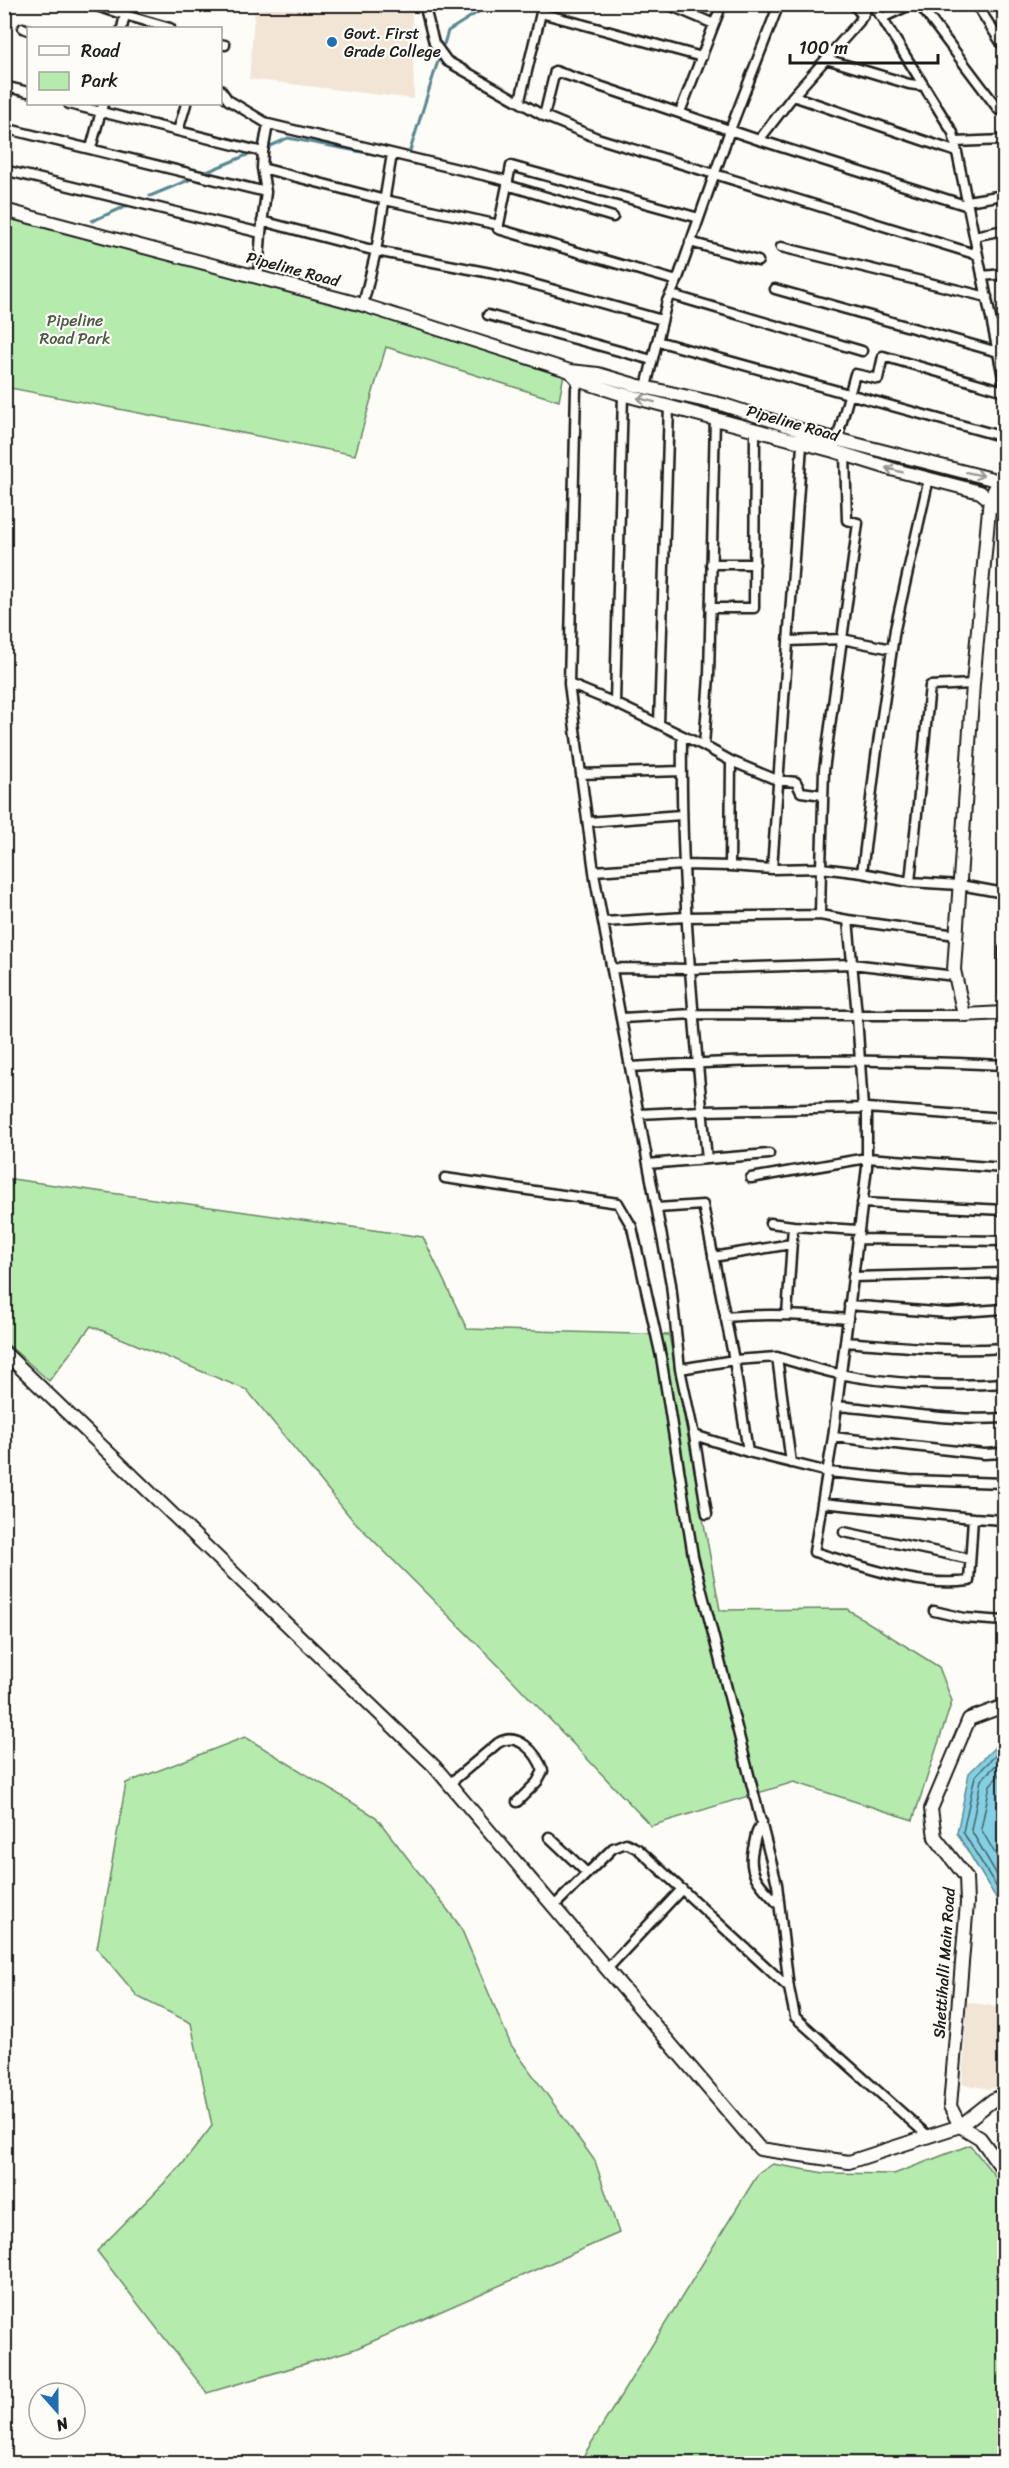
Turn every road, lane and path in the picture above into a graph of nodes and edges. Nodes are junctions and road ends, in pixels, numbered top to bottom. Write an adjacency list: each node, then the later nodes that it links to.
1 (90, 4): 12 (street)
2 (126, 4): 12 (street)
3 (424, 4): 26 (street)
4 (667, 4): 15 (street)
5 (722, 4): 15 (street)
6 (779, 4): 35 (street)
7 (854, 4): 13 (street)
8 (870, 4): 13 (street); 14 (street)
9 (912, 4): 14 (street)
10 (919, 4): 30 (street)
11 (976, 4): 18 (street)
12 (124, 15): 16 (street); 17 (street)
13 (863, 16): 20 (street)
14 (882, 18): 22 (street)
15 (714, 24): 19 (street)
16 (122, 27)
17 (166, 27)
18 (1005, 47)
19 (702, 57): 26 (street); 31 (street)
20 (826, 59): 22 (street); 25 (street)
21 (4, 86): 23 (street)
22 (924, 86): 39 (street)
23 (27, 92)
24 (222, 92): 33 (street)
25 (793, 96): 37 (street); 42 (street)
26 (520, 100): 32 (street)
27 (77, 105): 29 (street)
28 (186, 105): 36 (street)
29 (102, 108): 36 (street); 40 (street)
30 (1005, 110)
31 (680, 112): 32 (street); 35 (street)
32 (544, 116): 46 (street)
33 (268, 124): 41 (street); 43 (street)
34 (4, 128): 40 (street)
35 (730, 130): 37 (street); 46 (street)
36 (178, 131): 41 (street)
37 (759, 140): 51 (street)
38 (1005, 140): 39 (street)
39 (955, 142): 42 (street)
40 (91, 148): 48 (street)
41 (263, 149): 44 (street)
42 (957, 152): 51 (street)
43 (392, 154): 47 (street); 50 (street)
44 (262, 168): 48 (street); 50 (street)
45 (4, 170): 58 (street)
46 (714, 175): 54 (street); 63 (street)
47 (507, 183): 53 (street); 54 (street); 56 (street)
48 (266, 192): 55 (street)
49 (1005, 195): 51 (street)
50 (385, 200): 56 (street); 62 (street)
51 (967, 203): 59 (street)
52 (4, 210): 67 (street, Pipeline Road)
53 (613, 217)
54 (699, 218): 60 (street)
55 (262, 221): 58 (street); 62 (street)
56 (499, 225): 68 (street)
57 (1005, 231): 59 (street)
58 (261, 233): 67 (street)
59 (974, 236): 63 (street)
60 (690, 242): 64 (street); 68 (street)
61 (781, 247): 71 (street)
62 (376, 251): 72 (street); 74 (street)
63 (978, 255): 66 (street)
64 (758, 261)
65 (1005, 274): 66 (street)
66 (982, 276): 71 (street)
67 (258, 277): 72 (street, Pipeline Road)
68 (678, 281): 70 (street)
69 (775, 289): 77 (street)
70 (672, 295): 74 (street); 76 (street)
71 (987, 297): 77 (street)
72 (363, 305): 79 (street, Pipeline Road)
73 (488, 315): 78 (street)
74 (662, 320): 75 (street)
75 (657, 341): 78 (street); 84 (street)
76 (862, 351)
77 (998, 352): 80 (street)
78 (652, 360): 81 (street)
79 (577, 374): 81 (street, Pipeline Road); 83 (street, Pipeline Road); 102 (street)
80 (1005, 382)
81 (646, 387): 89 (street, Pipeline Road)
82 (1005, 391): 84 (street)
83 (623, 394): 85 (street, Pipeline Road, one-way to 83); 104 (street)
84 (849, 394): 88 (street); 89 (street)
85 (669, 406): 86 (street, Pipeline Road); 105 (street)
86 (715, 418): 87 (street, Pipeline Road); 96 (street)
87 (755, 431): 90 (street, Pipeline Road); 97 (street)
88 (1005, 437)
89 (837, 438): 91 (street); 93 (street, Pipeline Road, one-way to 93)
90 (802, 445): 91 (street, Pipeline Road); 100 (street)
91 (839, 453): 92 (street, Pipeline Road, one-way to 91); 99 (street)
92 (929, 478): 94 (street, Pipeline Road); 101 (street)
93 (1003, 480): 94 (street)
94 (990, 498): 95 (street, Pipeline Road); 103 (street)
95 (1005, 511)
96 (711, 564): 97 (street); 98 (street)
97 (755, 564): 98 (street)
98 (710, 608): 107 (street)
99 (842, 639): 100 (street); 101 (street); 112 (street)
100 (789, 641): 111 (street)
101 (892, 649): 120 (street)
102 (569, 684): 104 (street); 110 (street)
103 (974, 684): 121 (street); 122 (street)
104 (615, 703): 105 (street)
105 (659, 724): 106 (street)
106 (682, 736): 107 (street); 109 (street)
107 (704, 746): 108 (street)
108 (731, 761): 111 (street); 116 (street)
109 (682, 771): 110 (street); 113 (street)
110 (581, 774): 114 (street)
111 (777, 780): 112 (street); 118 (street)
112 (823, 795): 117 (street)
113 (681, 815): 114 (street); 115 (street)
114 (588, 822): 119 (street)
115 (683, 865): 116 (street); 119 (street); 125 (street)
116 (730, 866): 118 (street)
117 (821, 868): 118 (street); 120 (street); 124 (street)
118 (772, 869)
119 (594, 871): 127 (street)
120 (862, 873): 121 (street)
121 (910, 882): 122 (street)
122 (960, 885): 123 (street); 128 (street)
123 (1005, 893)
124 (820, 915): 125 (street); 126 (street)
125 (686, 917): 127 (street); 133 (street)
126 (848, 920): 128 (street); 131 (street)
127 (604, 922): 132 (street)
128 (956, 935): 134 (street)
129 (1005, 949): 130 (street)
130 (1004, 960): 135 (street)
131 (852, 964): 133 (street); 134 (street); 138 (street)
132 (612, 968): 133 (street); 140 (street)
133 (690, 969): 137 (street)
134 (955, 976): 139 (street)
135 (1005, 995)
136 (1005, 1013): 139 (street)
137 (693, 1014): 138 (street); 140 (street); 142 (street)
138 (857, 1015): 139 (street); 141 (street)
139 (964, 1015)
140 (622, 1018): 144 (street)
141 (860, 1059): 142 (street); 143 (street); 145 (street)
142 (697, 1062): 144 (street); 146 (street)
143 (1005, 1065)
144 (631, 1067): 147 (street)
145 (865, 1108): 146 (street); 148 (street); 150 (street)
146 (702, 1111): 147 (street); 151 (street)
147 (639, 1114): 152 (street)
148 (1005, 1118)
149 (769, 1155): 151 (street)
150 (867, 1158): 153 (street); 155 (street); 156 (street)
151 (706, 1159): 152 (street)
152 (648, 1164): 157 (street)
153 (1005, 1168)
154 (445, 1178): 200 (street)
155 (751, 1178)
156 (862, 1203): 158 (street); 161 (street)
157 (657, 1208): 164 (street); 177 (street)
158 (1005, 1210)
159 (770, 1223): 160 (street)
160 (793, 1226): 161 (street); 163 (street)
161 (858, 1234): 162 (street); 166 (street)
162 (1005, 1241)
163 (791, 1244): 164 (street); 169 (street)
164 (713, 1257): 170 (street)
165 (1005, 1273): 166 (street)
166 (853, 1276): 167 (street)
167 (849, 1305): 168 (street); 171 (street)
168 (1005, 1309)
169 (787, 1315): 170 (street); 171 (street)
170 (725, 1317): 176 (street)
171 (848, 1319): 172 (street)
172 (845, 1342): 173 (street); 178 (street)
173 (1005, 1348)
174 (4, 1352): 198 (street)
175 (777, 1357): 176 (street); 178 (street); 186 (street)
176 (734, 1360): 177 (street); 184 (street)
177 (680, 1369): 182 (street)
178 (840, 1374): 179 (street); 180 (street)
179 (1005, 1383)
180 (836, 1406): 181 (street); 183 (street)
181 (1005, 1418)
182 (694, 1435): 184 (street); 190 (street)
183 (832, 1437): 185 (street); 187 (street)
184 (748, 1452): 186 (street)
185 (1005, 1453)
186 (791, 1463): 187 (street)
187 (828, 1472): 188 (street); 189 (street)
188 (1005, 1484)
189 (822, 1503): 191 (street); 194 (street)
190 (707, 1514)
191 (973, 1518): 192 (street); 194 (street)
192 (1005, 1520)
193 (844, 1532): 194 (street)
194 (970, 1559)
195 (934, 1611): 196 (street)
196 (1005, 1621)
197 (1005, 1706): 209 (street, Shettihalli Main Road)
198 (449, 1784): 199 (street); 205 (street)
199 (517, 1802)
200 (762, 1822): 204 (street); 204 (street)
201 (549, 1837): 202 (street)
202 (587, 1873): 203 (street); 205 (street)
203 (682, 1889): 206 (street); 207 (street)
204 (780, 1905): 207 (street)
205 (553, 1906): 206 (street)
206 (607, 1969): 210 (street)
207 (789, 1988): 210 (street)
208 (1005, 2095): 209 (street)
209 (960, 2126): 210 (street); 211 (street)
210 (928, 2136)
211 (1005, 2171)

